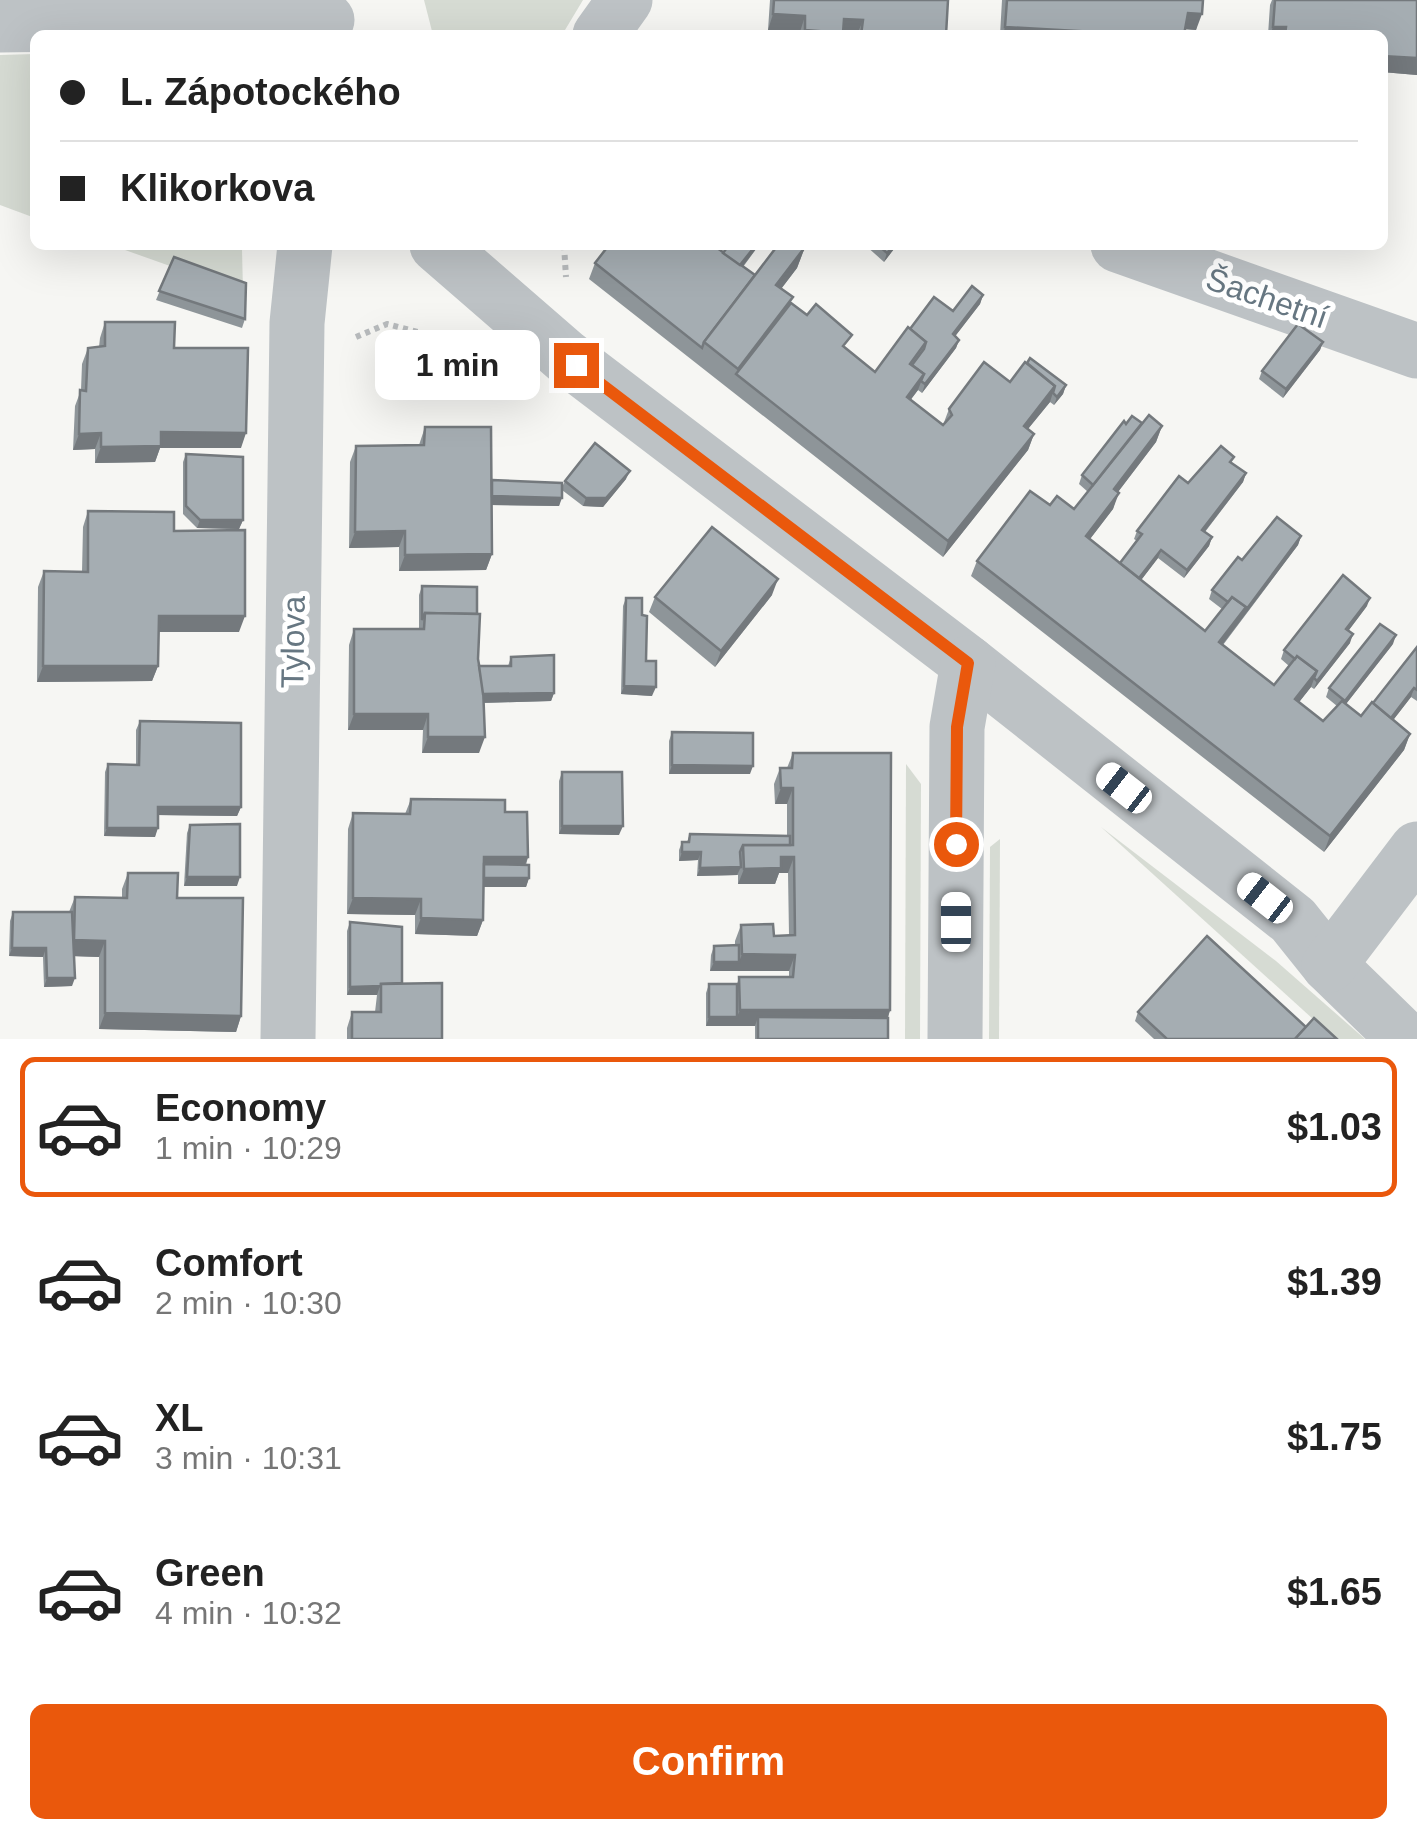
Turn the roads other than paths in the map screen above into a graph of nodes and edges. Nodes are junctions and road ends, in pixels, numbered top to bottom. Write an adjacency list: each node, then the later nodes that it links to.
1 (625, 0): 4 (street)
2 (328, 14): 3 (street)
3 (0, 25)
4 (604, 30)
5 (304, 250): 14 (street, Tylova)
6 (442, 250): 10 (street)
7 (504, 250): 10 (street)
8 (1132, 250): 9 (street, Šachetní)
9 (1417, 351)
10 (566, 357): 11 (street)
11 (968, 663): 13 (street); 15 (street)
12 (1417, 849): 13 (street)
13 (1329, 964): 16 (street)
14 (288, 1039)
15 (955, 1039)
16 (1405, 1039)

